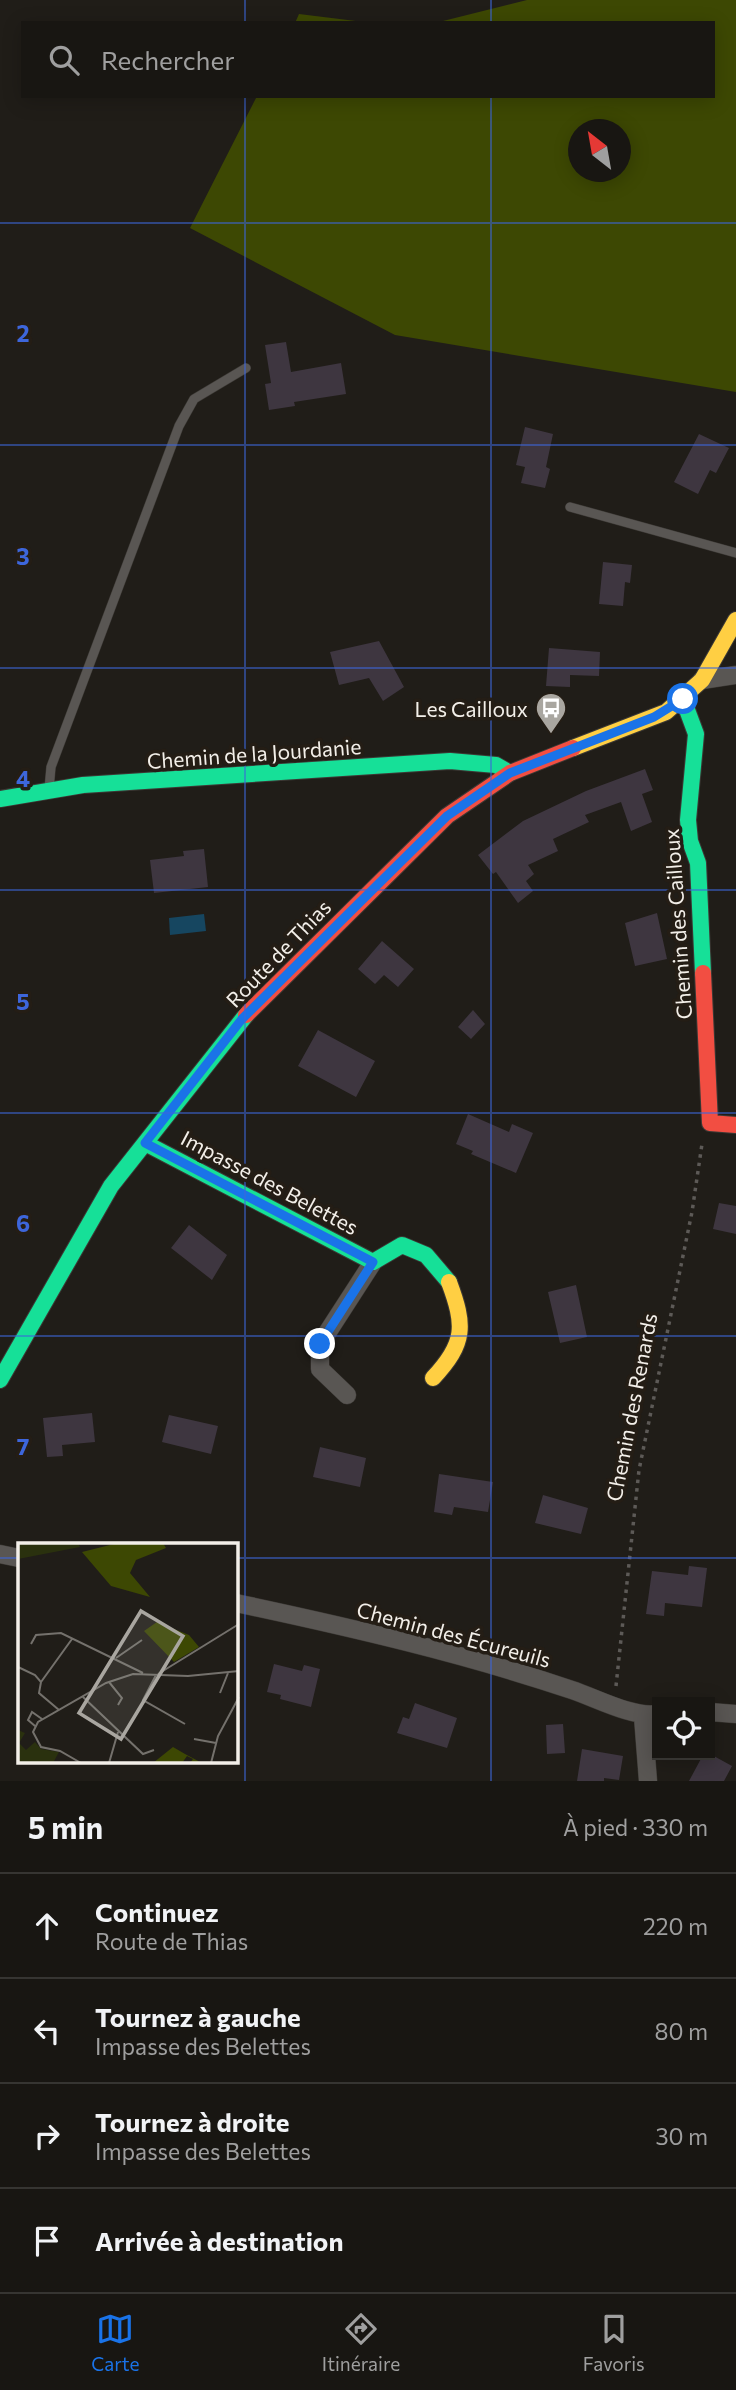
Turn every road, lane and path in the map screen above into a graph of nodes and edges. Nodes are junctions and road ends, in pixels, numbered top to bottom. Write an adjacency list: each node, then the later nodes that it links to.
1 (246, 368): 9 (lane)
2 (570, 507): 3 (lane)
3 (736, 553)
4 (736, 620): 6 (street, Route de Thias)
5 (736, 675): 6 (street)
6 (702, 680): 7 (street, Route de Thias)
7 (683, 699): 8 (street, Route de Thias); 11 (street, Chemin des Cailloux)
8 (510, 773): 9 (street, Chemin de la Jourdanie); 13 (street, Route de Thias)
9 (49, 791): 10 (street, Chemin de la Jourdanie)
10 (0, 799)
11 (710, 1123): 12 (street); 21 (path, Chemin des Renards)
12 (736, 1125)
13 (145, 1143): 14 (street, Impasse des Belettes); 16 (street, Route de Thias)
14 (373, 1262): 15 (street); 17 (street)
15 (433, 1378)
16 (0, 1380)
17 (347, 1395)
18 (0, 1554): 19 (street)
19 (18, 1558)
20 (238, 1603): 21 (street, Chemin des Écureuils)
21 (614, 1704): 24 (street, Chemin des Écureuils)
22 (715, 1712): 23 (street)
23 (736, 1714)
24 (650, 1716): 25 (street)
25 (648, 1781)

